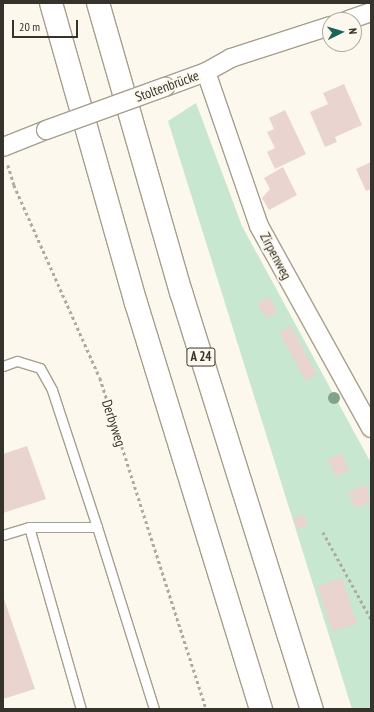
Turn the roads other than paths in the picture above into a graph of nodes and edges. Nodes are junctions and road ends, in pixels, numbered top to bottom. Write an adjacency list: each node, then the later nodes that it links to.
1 (51, 3): 13 (highway)
2 (98, 3): 14 (highway, A 24)
3 (322, 29): 4 (street, Stoltenbrücke)
4 (206, 72): 5 (street, Stoltenbrücke, bridge); 7 (street, Zirpenweg)
5 (3, 146)
6 (3, 366): 9 (lane)
7 (371, 428)
8 (29, 527): 9 (lane); 10 (lane); 11 (lane)
9 (97, 527): 12 (lane)
10 (3, 535)
11 (81, 709)
12 (154, 709)
13 (261, 709)
14 (312, 709)

